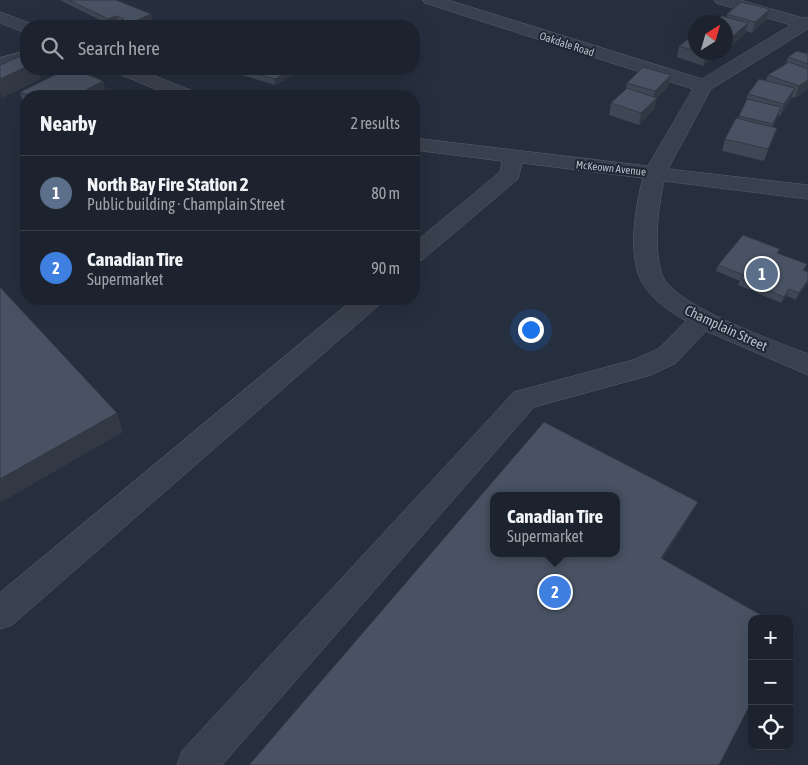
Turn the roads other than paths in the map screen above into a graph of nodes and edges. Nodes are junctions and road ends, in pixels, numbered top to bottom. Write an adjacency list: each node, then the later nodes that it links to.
1 (431, 0): 11 (street, Oakdale Road)
2 (722, 0): 4 (street)
3 (0, 16): 5 (street)
4 (806, 23): 11 (street, Champlain Street)
5 (20, 25)
6 (20, 57): 7 (street)
7 (0, 64)
8 (20, 73): 10 (street)
9 (137, 75): 12 (street)
10 (0, 82)
11 (704, 86): 15 (street, Champlain Street)
12 (173, 90)
13 (420, 145): 14 (street, McKeown Avenue)
14 (513, 157): 15 (street, McKeown Avenue); 17 (street)
15 (655, 173): 16 (street, McKeown Avenue); 19 (street, Champlain Street)
16 (808, 192)
17 (420, 251)
18 (363, 305): 21 (street)
19 (702, 318): 20 (street, Champlain Street); 22 (street)
20 (808, 365)
21 (0, 614)
22 (196, 765)

